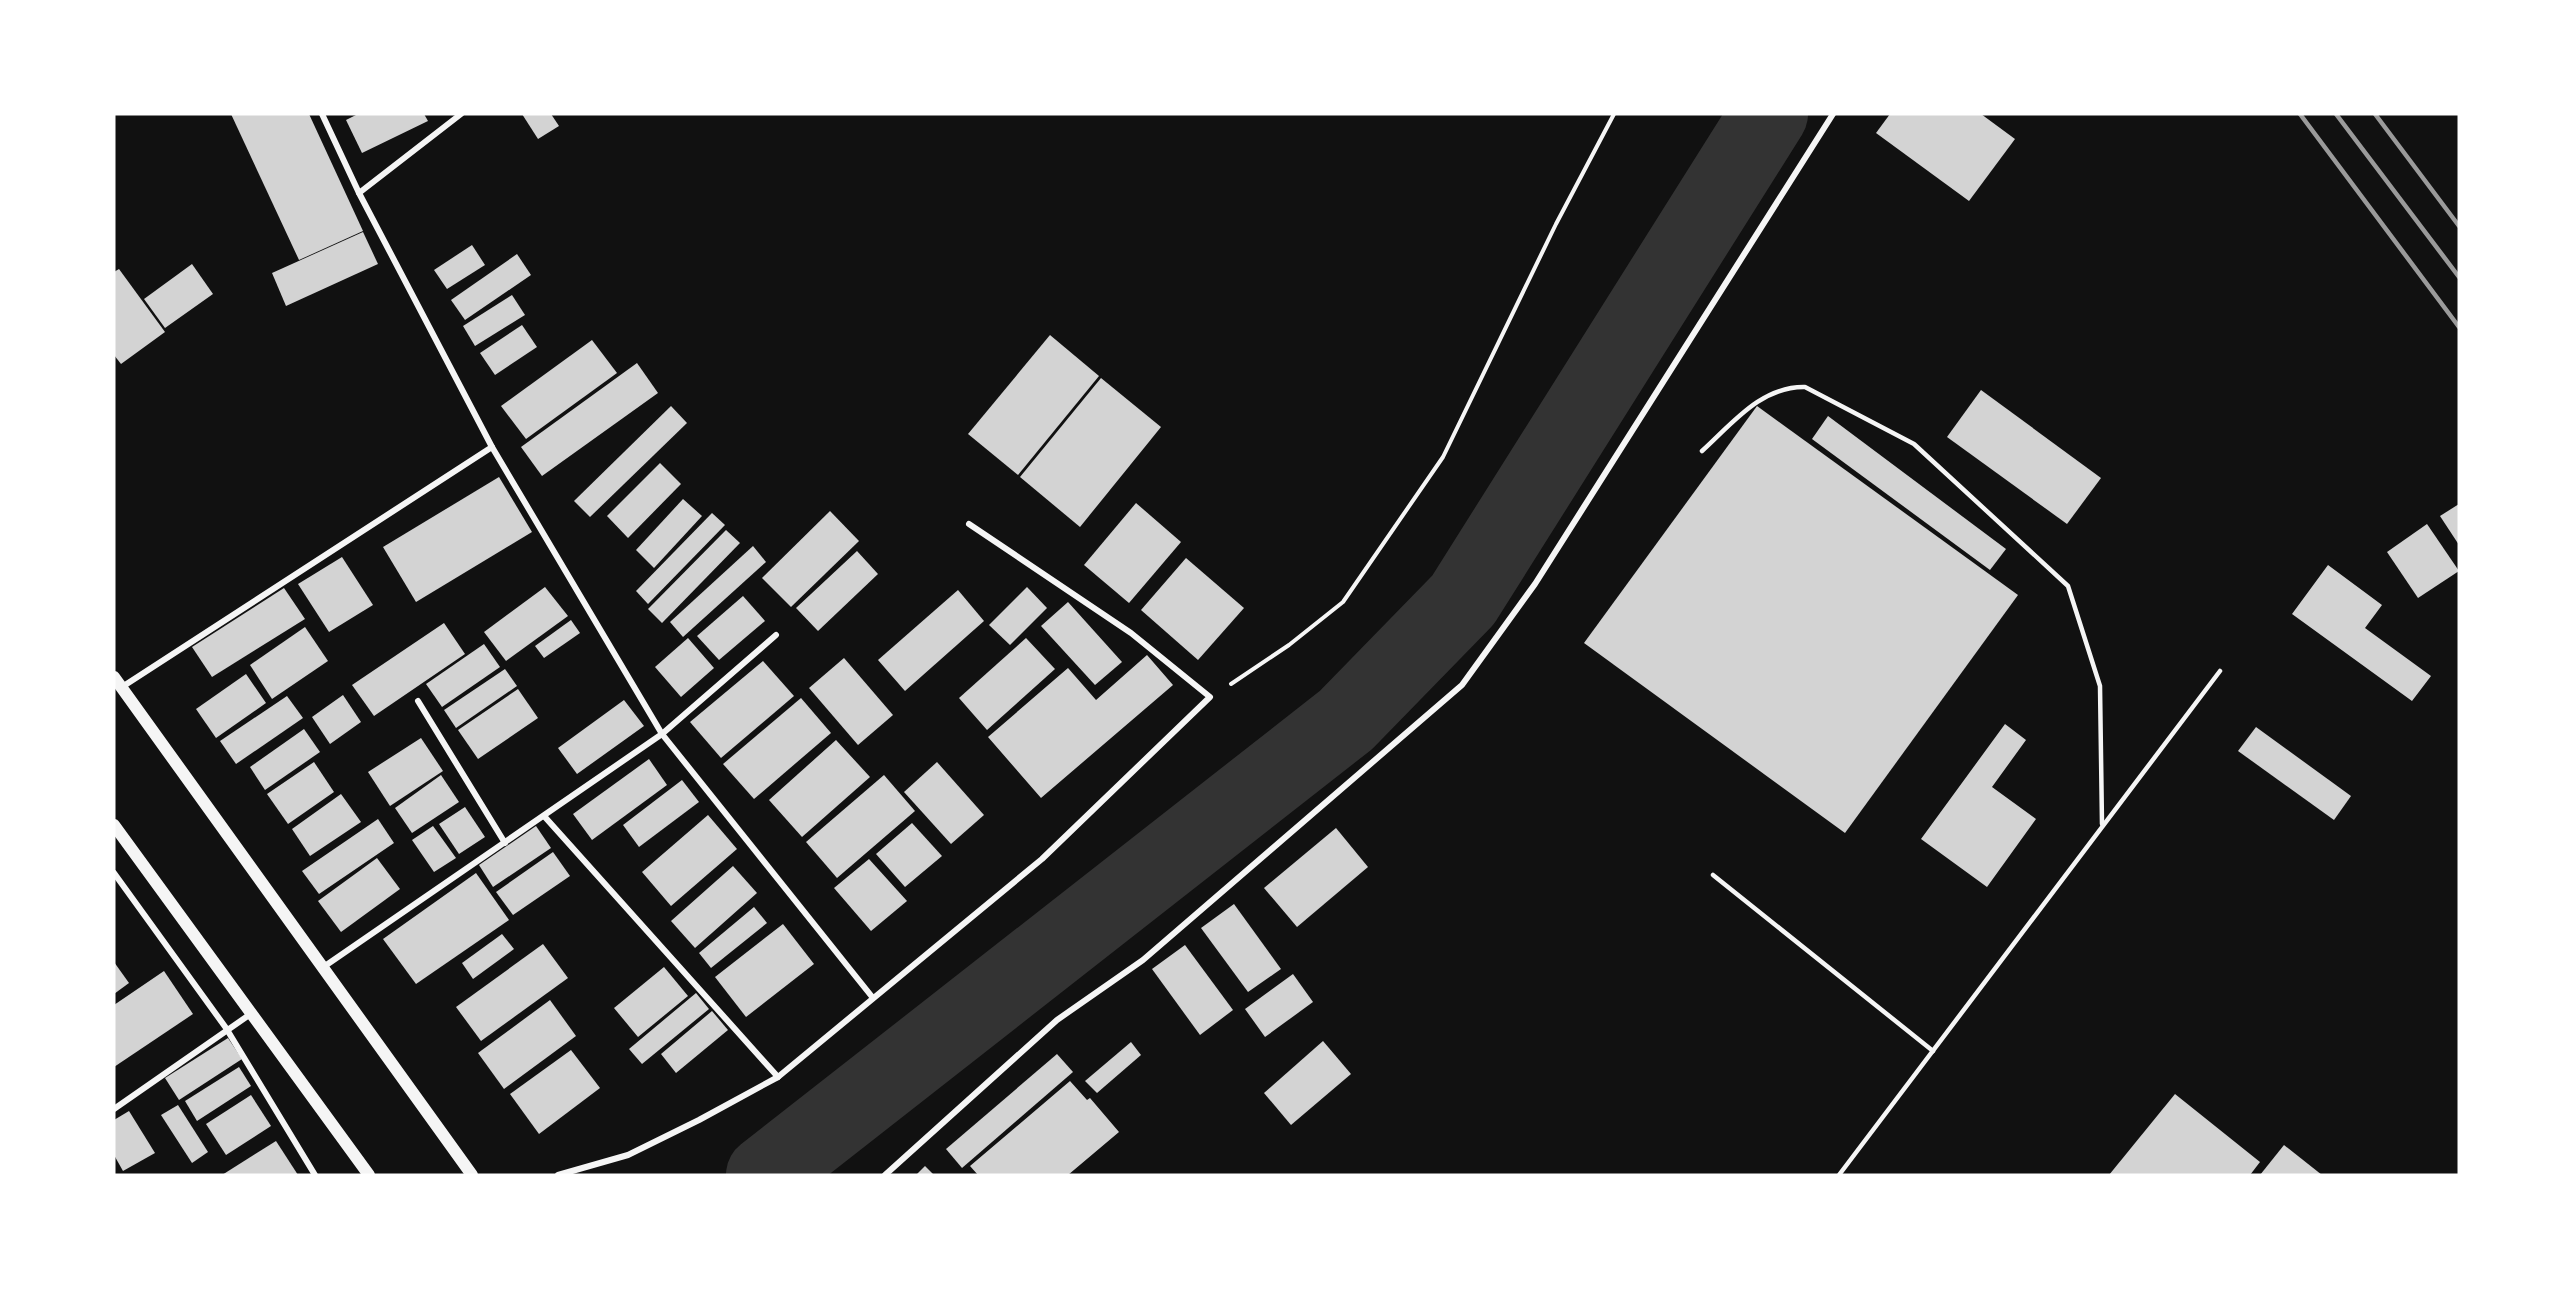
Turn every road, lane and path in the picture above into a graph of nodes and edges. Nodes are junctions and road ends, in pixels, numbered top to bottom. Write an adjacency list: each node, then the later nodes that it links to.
1 (322, 114): 5 (street)
2 (461, 114): 5 (street)
3 (1614, 114): 12 (path)
4 (1833, 114): 32 (street)
5 (359, 193): 6 (street)
6 (492, 447): 11 (street); 14 (street)
7 (1702, 451): 16 (lane)
8 (969, 524): 12 (street)
9 (776, 635): 14 (street)
10 (2220, 671): 16 (lane)
11 (118, 682): 21 (main road)
12 (1210, 697): 22 (street)
13 (418, 700): 18 (street)
14 (662, 734): 15 (street); 22 (street)
15 (544, 816): 18 (street); 26 (street)
16 (2102, 824): 25 (lane)
17 (114, 825): 23 (main road)
18 (505, 843): 21 (street)
19 (114, 873): 24 (street)
20 (1713, 875): 25 (lane)
21 (321, 969): 30 (main road)
22 (873, 998): 26 (street)
23 (252, 1012): 24 (street); 29 (main road)
24 (226, 1028): 27 (street); 28 (street)
25 (1933, 1051): 33 (lane)
26 (778, 1077): 31 (street)
27 (114, 1109)
28 (315, 1175)
29 (369, 1175)
30 (472, 1175)
31 (558, 1175)
32 (885, 1175)
33 (1839, 1175)

